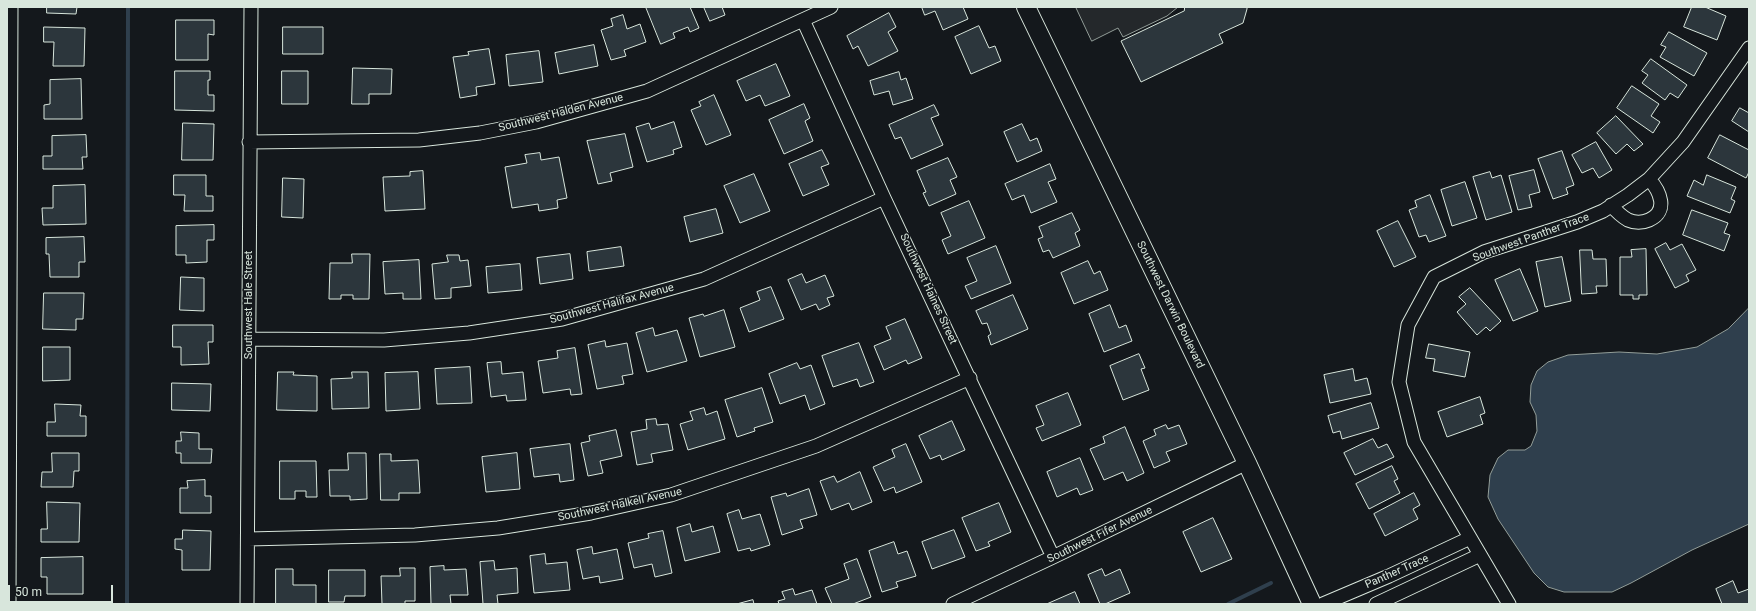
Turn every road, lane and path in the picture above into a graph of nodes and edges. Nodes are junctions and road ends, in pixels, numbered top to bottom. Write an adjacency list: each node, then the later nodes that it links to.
1 (11, 7): 20 (street)
2 (251, 7): 7 (street, Southwest Hale Street)
3 (830, 7): 5 (street, Southwest Halden Avenue)
4 (1026, 7): 13 (street, Southwest Darwin Boulevard)
5 (803, 20): 7 (street, Southwest Halden Avenue); 9 (street, Southwest Haines Street)
6 (1749, 48): 8 (street, Southwest Panther Trace)
7 (249, 142): 11 (street, Southwest Hale Street)
8 (1649, 179): 10 (street, Southwest Panther Trace); 10 (street)
9 (884, 198): 11 (street, Southwest Halifax Avenue); 12 (street, Southwest Haines Street)
10 (1611, 205): 14 (street, Southwest Panther Trace)
11 (249, 339): 15 (street, Southwest Hale Street)
12 (970, 378): 15 (street, Southwest Halkell Avenue); 17 (street, Southwest Haines Street)
13 (1247, 463): 17 (street, Southwest Fifer Avenue); 23 (street, Southwest Darwin Boulevard)
14 (1470, 538): 16 (street, Southwest Panther Trace); 18 (street, Panther Trace)
15 (248, 539): 21 (street, Southwest Hale Street)
16 (1480, 555): 19 (street, Panther Trace); 26 (street, Southwest Panther Trace)
17 (1053, 558): 22 (street, Southwest Fifer Avenue)
18 (1405, 569): 19 (street); 24 (street, Panther Trace)
19 (1413, 586): 25 (street, Panther Trace)
20 (9, 604)
21 (247, 604)
22 (953, 604)
23 (1312, 604)
24 (1323, 604)
25 (1376, 604)
26 (1509, 604)

